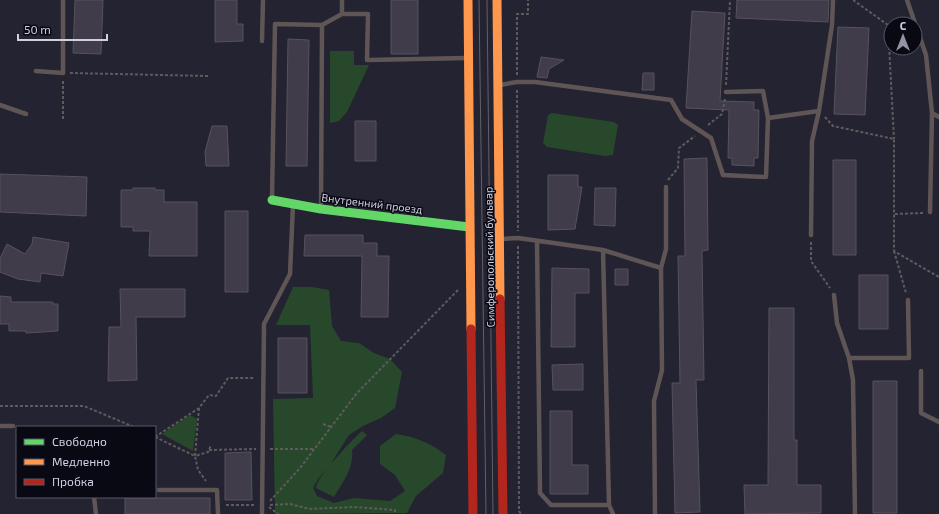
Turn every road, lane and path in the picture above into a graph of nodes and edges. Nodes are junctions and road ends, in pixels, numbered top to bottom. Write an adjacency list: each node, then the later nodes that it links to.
1 (63, 0): 18 (lane)
2 (263, 0): 14 (lane)
3 (342, 0): 11 (lane)
4 (468, 0): 16 (main road, Симферопольский бульвар)
5 (497, 0): 21 (main road, Симферопольский бульвар)
6 (528, 0): 20 (path)
7 (730, 0): 22 (path)
8 (833, 0): 24 (lane)
9 (853, 0): 12 (path)
10 (907, 0): 25 (lane)
11 (342, 14): 13 (lane); 16 (lane)
12 (883, 21)
13 (322, 25): 34 (lane); 36 (lane)
14 (262, 41)
15 (890, 56): 31 (path)
16 (469, 58): 39 (main road, Симферопольский бульвар)
17 (36, 71): 18 (lane)
18 (64, 73): 19 (path); 29 (path)
19 (208, 76)
20 (517, 82): 21 (lane); 30 (lane); 41 (path)
21 (498, 85): 42 (main road, Симферопольский бульвар)
22 (726, 92): 28 (lane); 30 (path)
23 (0, 105): 26 (lane)
24 (819, 111): 28 (lane); 31 (path); 40 (lane)
25 (932, 113): 27 (lane); 37 (lane)
26 (26, 114)
27 (939, 117)
28 (768, 118): 30 (lane)
29 (63, 119)
30 (700, 131): 32 (path)
31 (894, 138): 38 (path)
32 (667, 181)
33 (666, 187): 46 (lane)
34 (272, 200): 35 (main road, Внутренний проезд)
35 (293, 203): 36 (main road, Внутренний проезд); 53 (lane)
36 (321, 209): 39 (main road, Внутренний проезд)
37 (930, 212): 38 (path)
38 (895, 214): 45 (path)
39 (469, 227): 78 (main road, Симферопольский бульвар)
40 (811, 235): 49 (path)
41 (518, 238): 42 (lane); 43 (lane); 80 (path)
42 (501, 239): 79 (main road, Симферопольский бульвар)
43 (537, 241): 44 (lane); 72 (lane)
44 (604, 250): 46 (lane); 72 (lane)
45 (894, 251): 47 (path); 50 (path)
46 (661, 268): 82 (lane)
47 (939, 277)
48 (458, 290): 61 (path)
49 (834, 295): 51 (lane)
50 (908, 300): 51 (lane)
51 (849, 358): 83 (lane)
52 (921, 371): 56 (lane)
53 (263, 378): 55 (path); 75 (lane)
54 (0, 406): 60 (path)
55 (199, 408): 62 (path); 65 (path)
56 (939, 422)
57 (323, 424): 61 (path)
58 (0, 426): 59 (lane)
59 (13, 426)
60 (132, 426)
61 (331, 427): 71 (path)
62 (156, 436)
63 (156, 437): 65 (path)
64 (211, 445): 65 (path)
65 (195, 456): 67 (path)
66 (159, 490): 67 (lane)
67 (213, 490): 69 (lane)
68 (94, 498): 73 (lane)
69 (218, 505): 70 (path); 74 (lane)
70 (257, 505)
71 (267, 505): 76 (path); 77 (path)
72 (609, 505): 81 (lane)
73 (96, 514)
74 (218, 514)
75 (262, 514)
76 (278, 514)
77 (395, 514)
78 (473, 514)
79 (503, 514)
80 (521, 514)
81 (613, 514)
82 (655, 514)
83 (854, 514)

